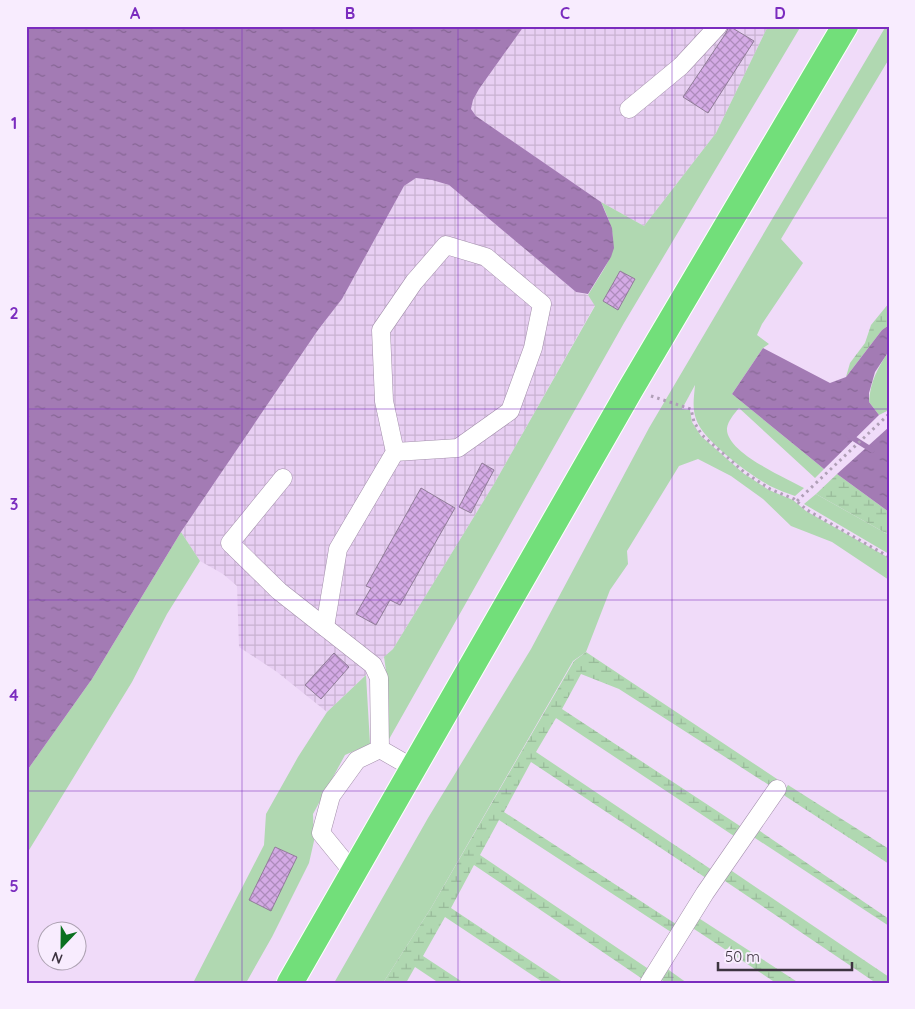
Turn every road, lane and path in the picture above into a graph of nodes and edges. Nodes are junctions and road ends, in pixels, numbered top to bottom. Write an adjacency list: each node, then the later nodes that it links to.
1 (718, 26): 3 (street)
2 (845, 26): 4 (highway)
3 (629, 109)
4 (630, 390): 8 (path); 12 (highway)
5 (889, 414): 8 (path)
6 (395, 452): 6 (street); 10 (street)
7 (283, 478): 10 (street)
8 (797, 502): 9 (path)
9 (889, 557)
10 (325, 627): 11 (street)
11 (380, 749): 12 (street); 14 (street)
12 (413, 768): 14 (highway)
13 (777, 789): 16 (street)
14 (352, 871): 15 (highway)
15 (290, 983)
16 (649, 983)

